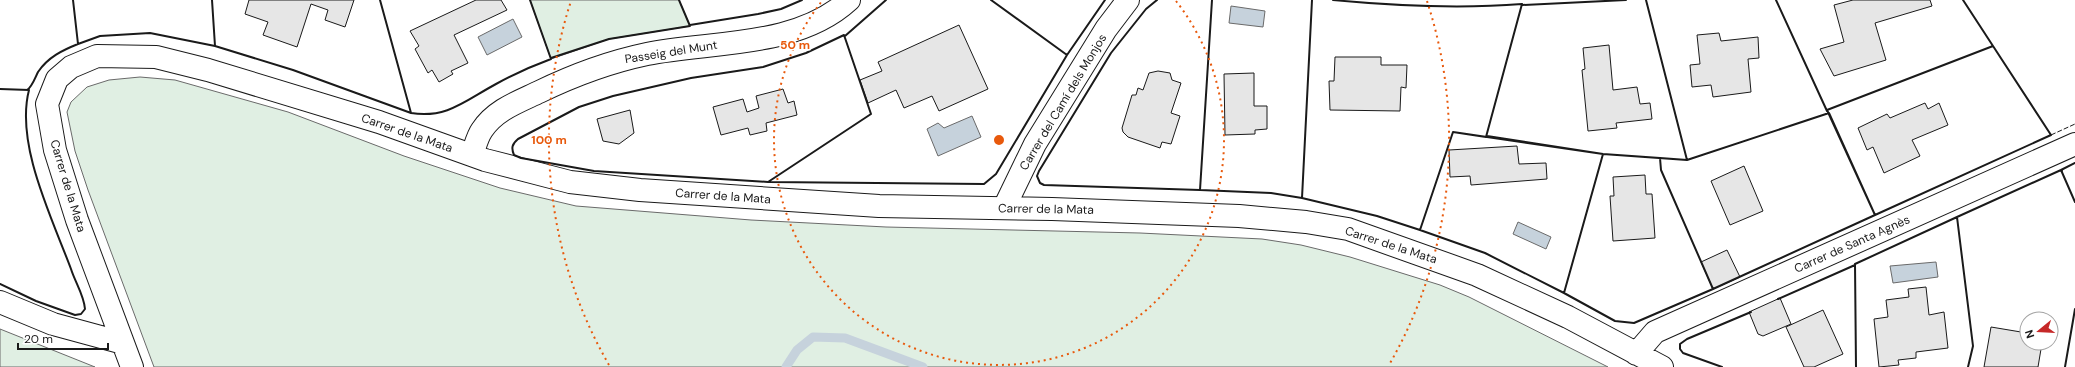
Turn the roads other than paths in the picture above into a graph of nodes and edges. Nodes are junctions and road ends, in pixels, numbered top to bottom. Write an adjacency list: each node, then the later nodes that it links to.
1 (849, 0): 4 (street, Passeig del Munt)
2 (1128, 0): 5 (street, Carrer del Camí dels Monjos)
3 (2075, 144): 8 (street, Carrer de Santa Agnès)
4 (472, 155): 5 (street, Carrer de la Mata); 7 (street, Carrer de la Mata)
5 (1004, 208): 8 (street, Carrer de la Mata)
6 (0, 302): 7 (street)
7 (123, 343): 9 (street)
8 (1636, 354): 10 (street, Carrer de la Mata)
9 (132, 367)
10 (1662, 367)

